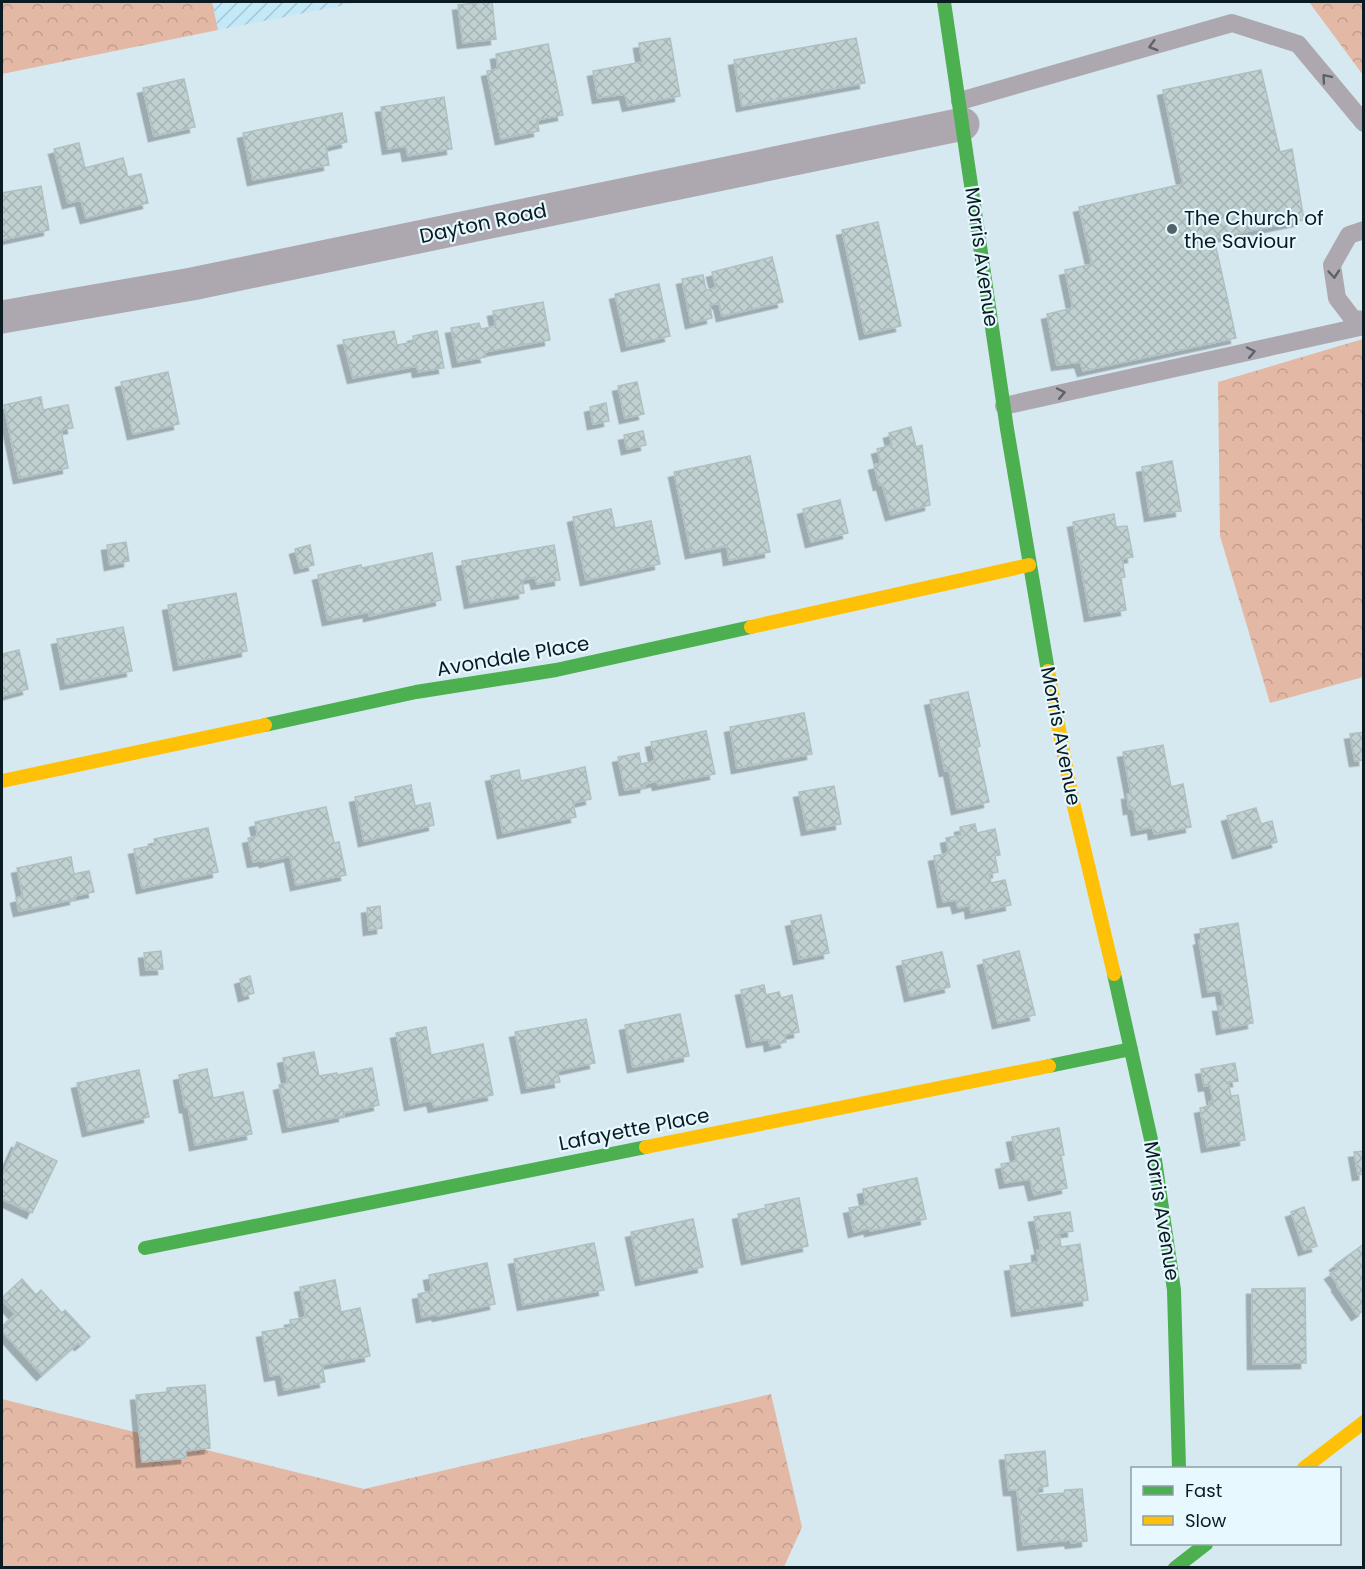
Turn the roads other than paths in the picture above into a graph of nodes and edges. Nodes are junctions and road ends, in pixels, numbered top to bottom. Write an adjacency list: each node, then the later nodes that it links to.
1 (944, 2): 2 (street, Morris Avenue)
2 (961, 112): 3 (lane, one-way to 2); 5 (street, Dayton Road); 8 (street, Morris Avenue)
3 (1364, 123)
4 (1364, 230): 6 (lane, one-way to 6)
5 (2, 317)
6 (1364, 320)
7 (1364, 327): 8 (lane, one-way to 7)
8 (1004, 406): 9 (street, Morris Avenue)
9 (1029, 565): 10 (street, Avondale Place); 11 (street, Morris Avenue)
10 (2, 781)
11 (1131, 1049): 12 (street, Lafayette Place); 14 (street, Morris Avenue)
12 (145, 1248)
13 (1364, 1422): 15 (street)
14 (1179, 1467)
15 (1305, 1467)
16 (1174, 1545): 18 (street)
17 (1205, 1545): 18 (street)
18 (1174, 1568)

